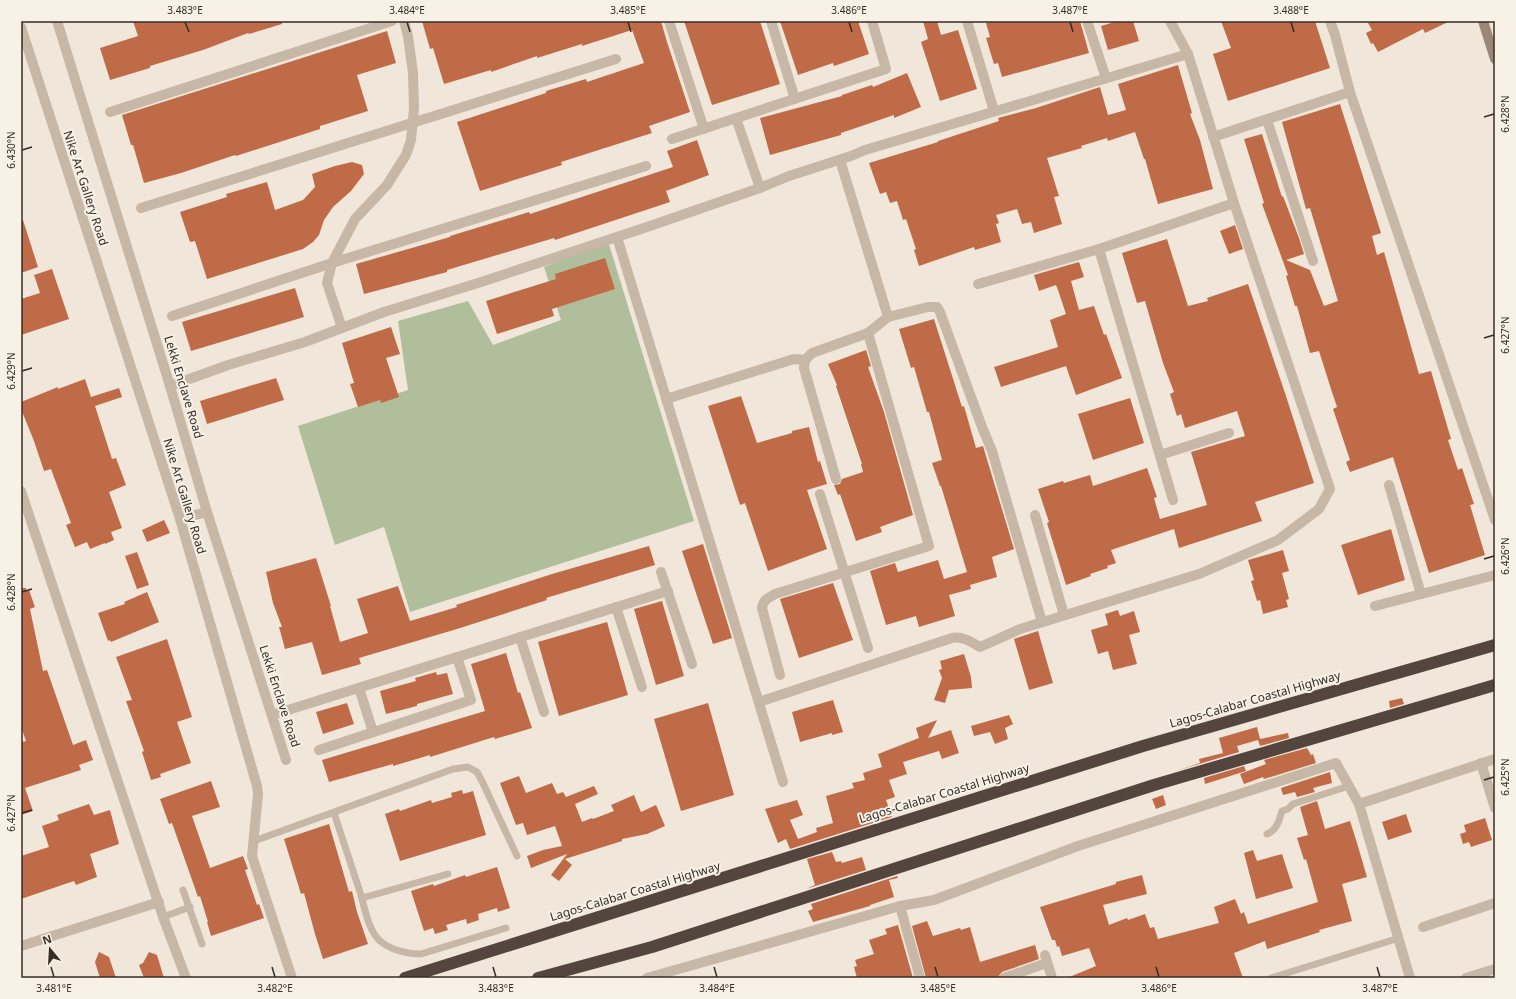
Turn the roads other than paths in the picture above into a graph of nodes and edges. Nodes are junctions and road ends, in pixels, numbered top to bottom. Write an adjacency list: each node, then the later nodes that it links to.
1 (57, 21): 42 (street, Lekki Enclave Road)
2 (392, 21): 20 (street)
3 (404, 21): 23 (street)
4 (669, 21): 24 (street)
5 (771, 21): 18 (street)
6 (872, 21): 18 (street)
7 (966, 21): 19 (street)
8 (1087, 21): 16 (street)
9 (1170, 21): 13 (street)
10 (1330, 21): 17 (street)
11 (1483, 21): 14 (street)
12 (21, 28): 53 (street, Nike Art Gallery Road)
13 (1188, 54): 16 (street); 25 (street)
14 (1495, 58)
15 (616, 59): 23 (street)
16 (1106, 78): 19 (street)
17 (1350, 92): 22 (street); 54 (street)
18 (795, 99): 21 (street)
19 (994, 111): 27 (street)
20 (110, 112)
21 (736, 118): 24 (street); 29 (street)
22 (1267, 120): 25 (street); 34 (street)
23 (412, 124): 31 (street); 35 (street)
24 (704, 129): 26 (street)
25 (1213, 137): 30 (street)
26 (672, 139)
27 (840, 160): 29 (street); 38 (street)
28 (646, 166): 35 (street)
29 (760, 188): 32 (street)
30 (1234, 204): 33 (street); 62 (street)
31 (141, 208)
32 (617, 237): 39 (street); 43 (street)
33 (1099, 249): 36 (street); 45 (street)
34 (1313, 261)
35 (332, 264): 37 (street); 39 (street)
36 (978, 284)
37 (172, 316)
38 (888, 318): 40 (street); 63 (street)
39 (342, 328): 42 (street)
40 (868, 333): 41 (street); 56 (street)
41 (805, 360): 43 (street); 46 (street)
42 (170, 386): 51 (street, Lekki Enclave Road)
43 (666, 399): 73 (street)
44 (1229, 433): 45 (street)
45 (1160, 455): 50 (street)
46 (836, 478)
47 (1389, 485): 59 (street)
48 (21, 491): 92 (street)
49 (820, 494): 56 (street)
50 (1173, 500)
51 (207, 512): 53 (street); 75 (street, Lekki Enclave Road)
52 (1035, 515): 62 (street)
53 (180, 519): 87 (street, Nike Art Gallery Road)
54 (1495, 520)
55 (661, 572): 58 (street)
56 (844, 572): 66 (street); 69 (street)
57 (1495, 575): 59 (street)
58 (668, 591): 61 (street); 68 (street)
59 (1421, 594): 60 (street)
60 (1375, 606)
61 (616, 607): 64 (street); 71 (street)
62 (1064, 615): 63 (street)
63 (1042, 622): 73 (street)
64 (520, 637): 67 (street); 74 (street)
65 (1495, 645): 106 (highway, Lagos-Calabar Coastal Highway)
66 (868, 648)
67 (457, 657): 72 (street); 76 (street)
68 (692, 664)
69 (780, 675)
70 (1495, 686): 107 (highway)
71 (642, 687)
72 (359, 688): 75 (street); 76 (street)
73 (759, 702): 81 (street)
74 (544, 712)
75 (272, 715): 79 (street, Lekki Enclave Road)
76 (373, 732): 77 (street)
77 (319, 750)
78 (1495, 759): 80 (street)
79 (286, 760)
80 (1481, 764): 83 (street); 84 (street)
81 (783, 782)
82 (1349, 786): 83 (street); 86 (lane); 94 (street)
83 (1360, 804): 99 (street)
84 (1495, 808)
85 (334, 813): 87 (lane); 88 (lane); 91 (lane)
86 (1267, 834)
87 (254, 841): 105 (street, Nike Art Gallery Road)
88 (517, 856)
89 (448, 874): 91 (lane)
90 (183, 890): 95 (lane)
91 (362, 898): 98 (lane)
92 (159, 902): 96 (street); 101 (street)
93 (1495, 903): 97 (street)
94 (900, 906): 108 (street); 109 (street)
95 (190, 907): 96 (lane); 100 (lane)
96 (163, 917): 104 (street)
97 (1423, 927)
98 (506, 928)
99 (1399, 938): 103 (lane); 114 (street)
100 (202, 944)
101 (21, 946)
102 (1495, 969): 115 (street)
103 (1296, 970): 112 (lane); 113 (lane)
104 (186, 978)
105 (292, 978)
106 (405, 978)
107 (538, 978)
108 (647, 978)
109 (920, 978)
110 (1004, 978): 111 (street)
111 (1052, 978)
112 (1271, 978)
113 (1298, 978)
114 (1410, 978)
115 (1466, 978)

